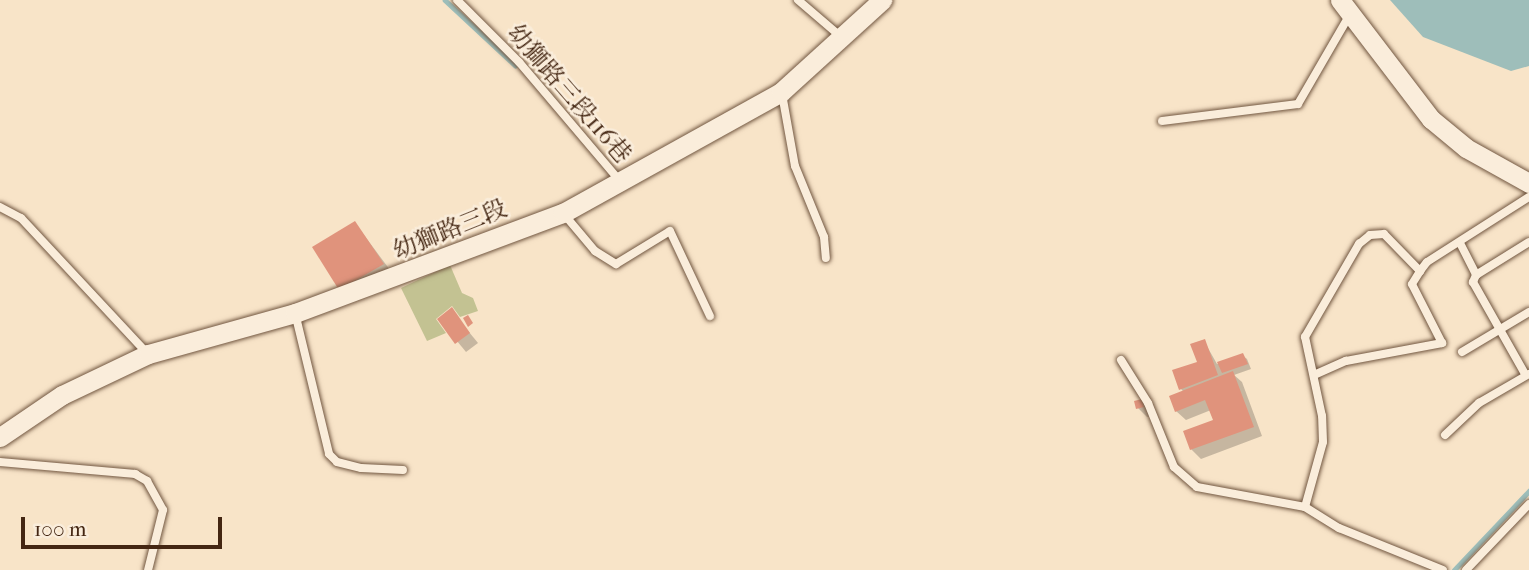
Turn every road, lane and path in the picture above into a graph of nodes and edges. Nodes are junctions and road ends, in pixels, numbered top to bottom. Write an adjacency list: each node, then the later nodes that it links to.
1 (457, 0): 9 (lane, 幼獅路三段116巷)
2 (798, 0): 5 (lane)
3 (882, 0): 5 (street, 幼獅路三段)
4 (1345, 8): 7 (lane); 8 (street)
5 (843, 38): 6 (street, 幼獅路三段)
6 (781, 92): 9 (street, 幼獅路三段); 15 (lane)
7 (1162, 121)
8 (1529, 183)
9 (622, 184): 12 (street, 幼獅路三段)
10 (1529, 197): 14 (lane)
11 (0, 207): 23 (lane)
12 (564, 213): 19 (street, 幼獅路三段); 20 (lane)
13 (1529, 242): 17 (lane)
14 (1460, 243): 16 (lane); 17 (lane)
15 (826, 258)
16 (1420, 271): 26 (lane); 26 (lane)
17 (1476, 275): 21 (lane)
18 (1529, 312): 21 (lane)
19 (295, 313): 23 (street, 幼獅路三段); 30 (lane)
20 (710, 316)
21 (1501, 329): 22 (lane); 25 (lane)
22 (1462, 352)
23 (148, 354): 28 (street, 幼獅路三段)
24 (1121, 360): 32 (lane)
25 (1527, 374): 27 (lane)
26 (1314, 375): 32 (lane)
27 (1445, 435)
28 (0, 437)
29 (0, 462): 33 (lane)
30 (403, 470)
31 (1529, 504): 35 (lane)
32 (1305, 507): 34 (lane)
33 (148, 570)
34 (1443, 570)
35 (1466, 570)

